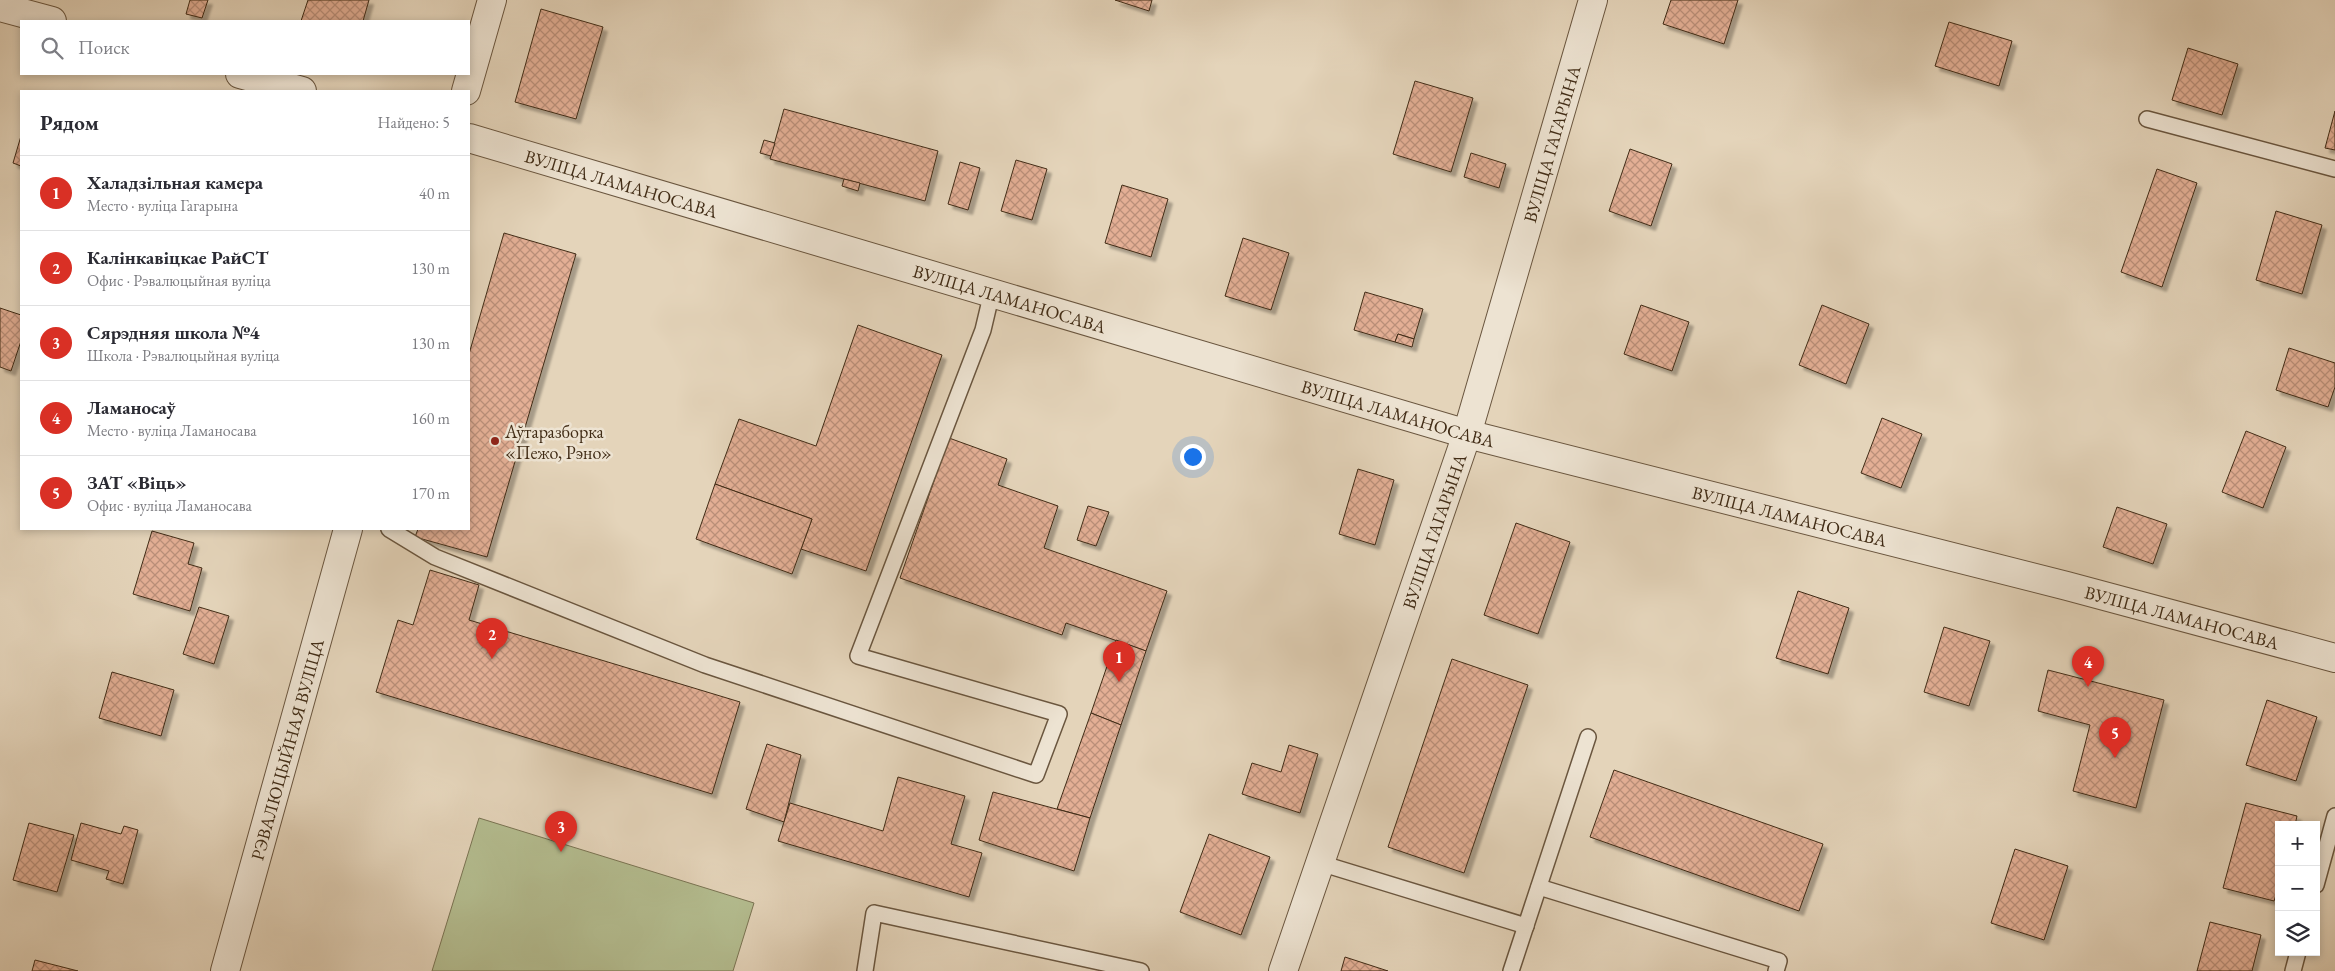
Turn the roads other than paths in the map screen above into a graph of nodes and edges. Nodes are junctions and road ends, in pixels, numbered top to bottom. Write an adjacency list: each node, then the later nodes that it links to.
1 (492, 0): 7 (street)
2 (1592, 0): 12 (street, ВУЛІЦА ГАГАРЫНА)
3 (0, 7): 4 (street)
4 (48, 20)
5 (244, 75): 6 (street)
6 (298, 90)
7 (466, 90)
8 (2146, 120): 10 (lane)
9 (470, 138): 11 (street, ВУЛІЦА ЛАМАНОСАВА)
10 (2335, 169)
11 (992, 292): 12 (street, ВУЛІЦА ЛАМАНОСАВА); 14 (lane)
12 (1467, 434): 15 (street, ВУЛІЦА ЛАМАНОСАВА); 18 (street, ВУЛІЦА ГАГАРЫНА)
13 (348, 530): 23 (street, РЭВАЛЮЦЫЙНАЯ ВУЛІЦА)
14 (391, 530)
15 (2335, 658)
16 (1588, 737): 20 (lane)
17 (2335, 816): 19 (lane)
18 (1320, 863): 21 (lane); 26 (street, ВУЛІЦА ГАГАРЫНА)
19 (2320, 870)
20 (1539, 887): 21 (lane); 28 (lane)
21 (1526, 926): 27 (lane)
22 (2297, 956): 29 (lane)
23 (225, 971)
24 (865, 971): 25 (lane)
25 (1141, 971)
26 (1283, 971)
27 (1511, 971)
28 (1776, 971)
29 (2293, 971)

